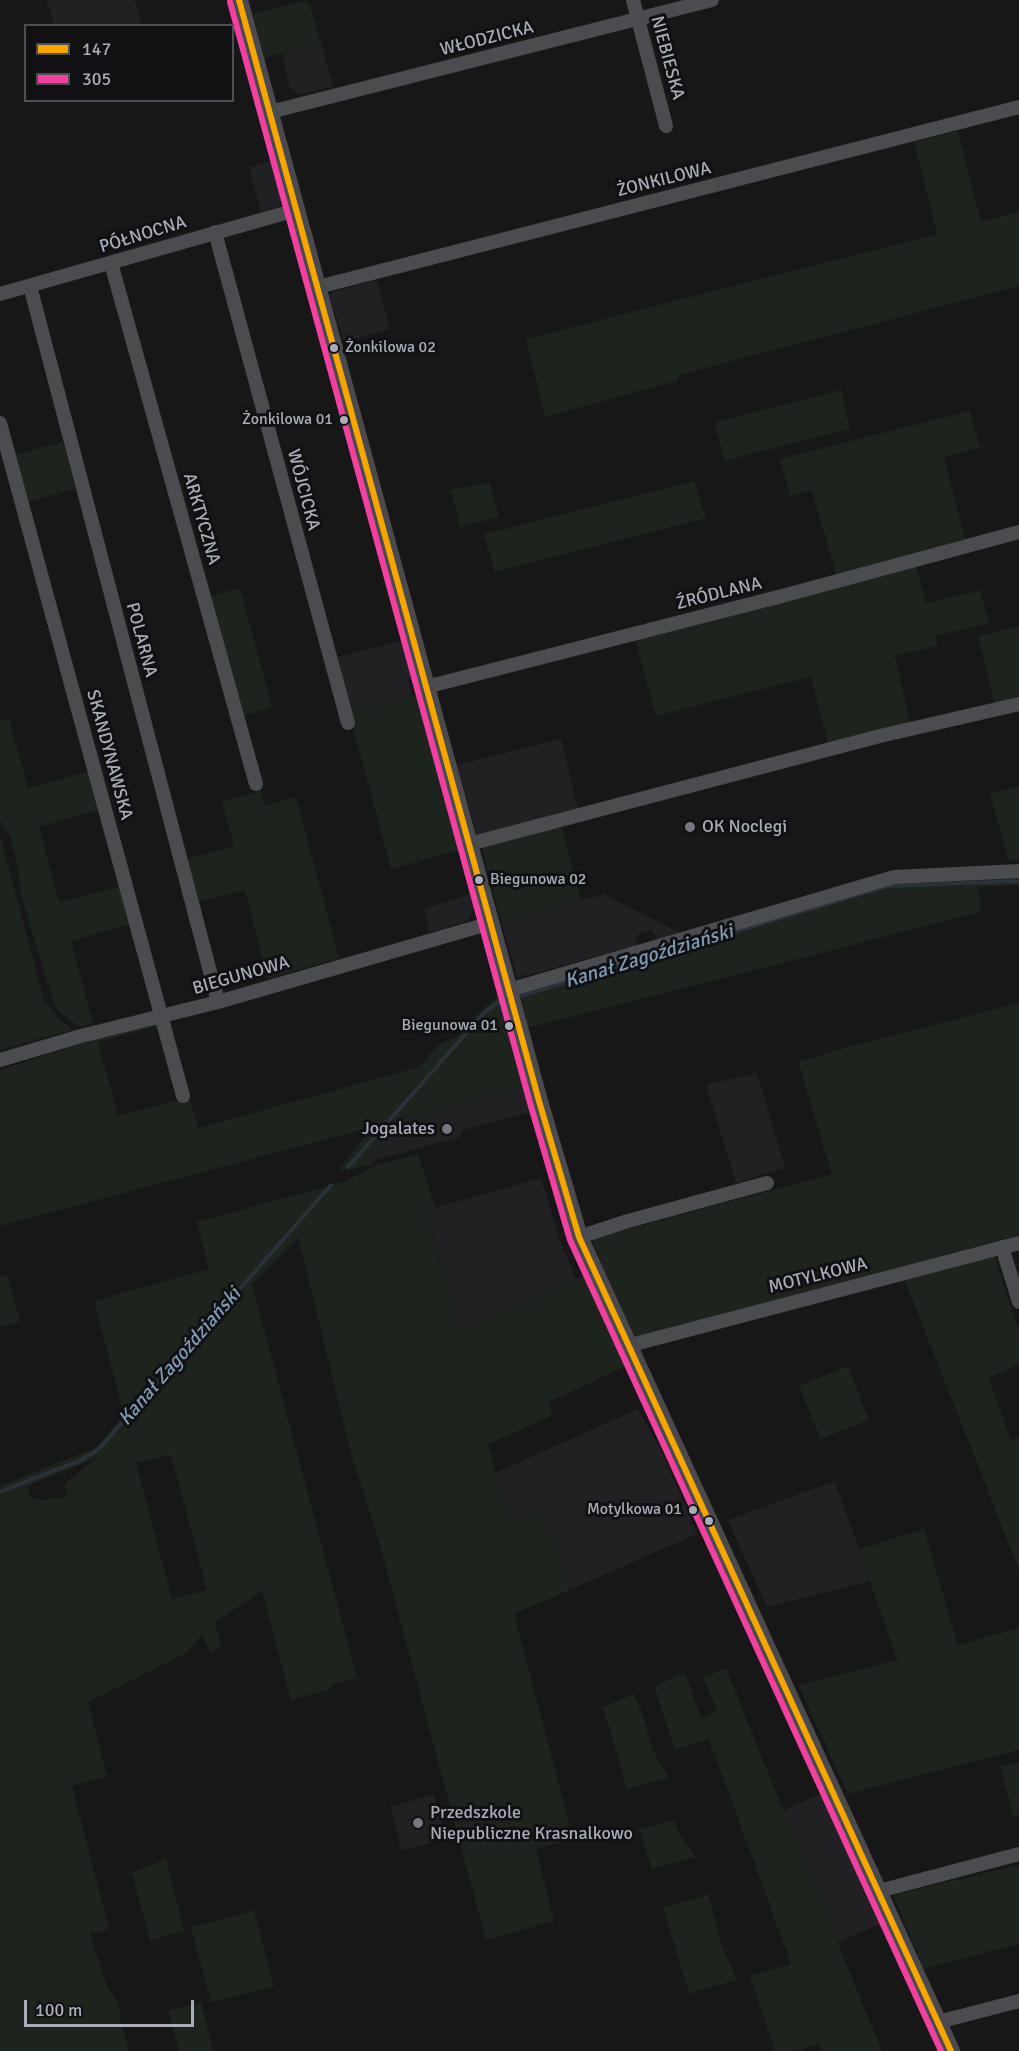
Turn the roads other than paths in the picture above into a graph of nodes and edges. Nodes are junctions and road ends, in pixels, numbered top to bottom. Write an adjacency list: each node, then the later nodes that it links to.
1 (239, 0): 6 (street)
2 (633, 0): 4 (street, NIEBIESKA)
3 (712, 0): 4 (street, WŁODZICKA)
4 (638, 19): 6 (street, WŁODZICKA); 7 (street, NIEBIESKA)
5 (1019, 107): 12 (street, ŻONKILOWA)
6 (270, 112): 8 (street)
7 (666, 126)
8 (296, 210): 9 (street, PÓŁNOCNA); 12 (street)
9 (215, 232): 10 (street, PÓŁNOCNA); 18 (street, WÓJCICKA)
10 (111, 263): 11 (street, PÓŁNOCNA); 19 (street, ARKTYCZNA)
11 (30, 286): 13 (street, PÓŁNOCNA); 24 (street, POLARNA)
12 (318, 287): 16 (street)
13 (0, 294)
14 (0, 423): 25 (street, SKANDYNAWSKA)
15 (1019, 532): 16 (street, ŹRÓDLANA)
16 (426, 687): 20 (street)
17 (1019, 704): 20 (street)
18 (348, 723)
19 (256, 784)
20 (469, 844): 22 (street)
21 (1019, 871): 23 (street)
22 (491, 923): 23 (street); 24 (street, BIEGUNOWA)
23 (510, 997): 29 (street)
24 (218, 1002): 25 (street, BIEGUNOWA)
25 (162, 1018): 26 (street, BIEGUNOWA); 27 (street, SKANDYNAWSKA)
26 (0, 1060)
27 (183, 1096)
28 (766, 1183): 29 (street)
29 (579, 1237): 33 (street)
30 (1019, 1243): 31 (street, MOTYLKOWA)
31 (1002, 1247): 32 (street); 33 (street, MOTYLKOWA)
32 (1019, 1302)
33 (627, 1346): 35 (street)
34 (1019, 1854): 35 (street)
35 (879, 1891): 37 (street)
36 (1019, 2001): 37 (street)
37 (938, 2022): 38 (street)
38 (951, 2051)

